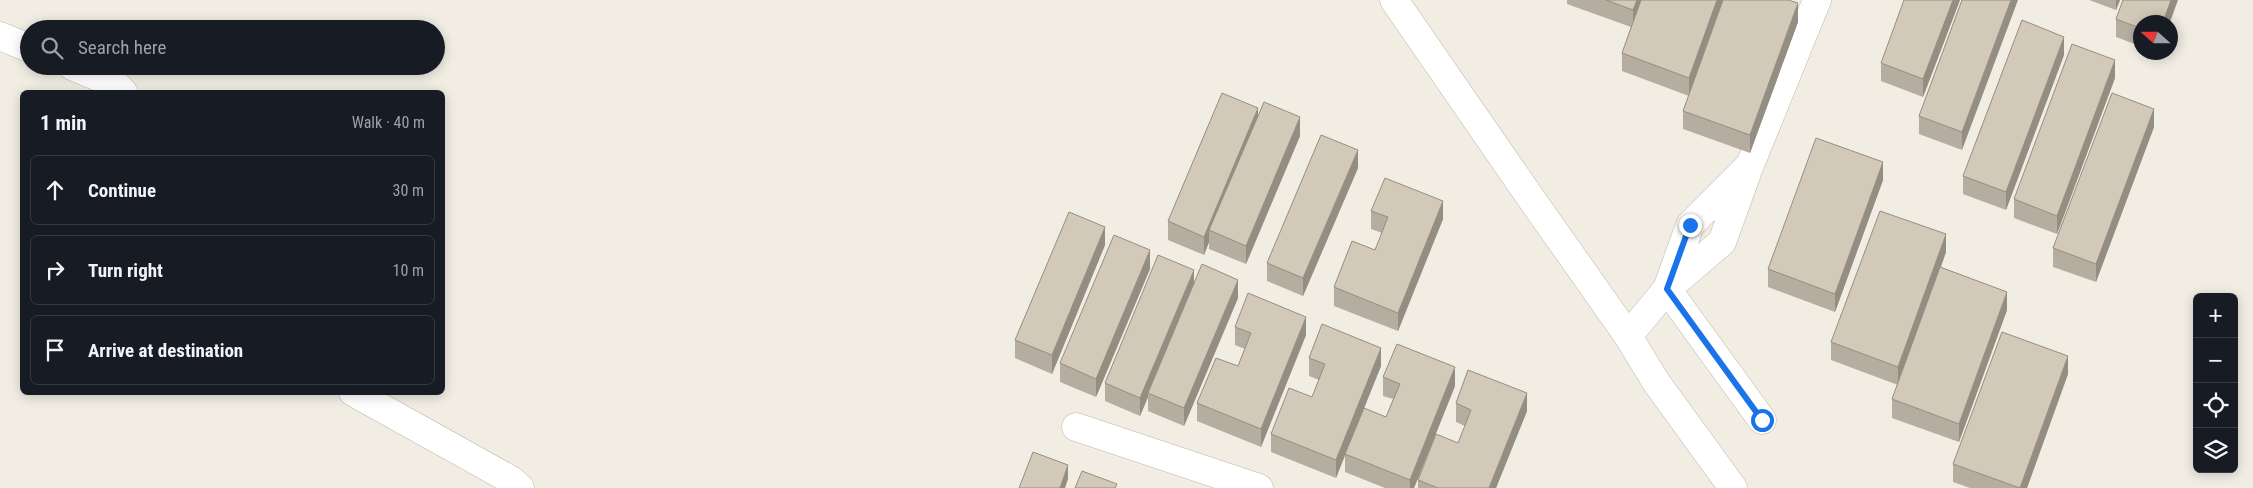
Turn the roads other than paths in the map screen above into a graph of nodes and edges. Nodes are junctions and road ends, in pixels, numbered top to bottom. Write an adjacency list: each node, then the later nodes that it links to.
1 (1394, 0): 8 (street)
2 (1817, 0): 7 (street)
3 (0, 36): 4 (street)
4 (20, 44)
5 (94, 75): 6 (street)
6 (121, 90)
7 (1667, 289): 8 (street); 10 (street)
8 (1628, 336): 14 (street)
9 (358, 395): 12 (street)
10 (1762, 420)
11 (1076, 427): 13 (street)
12 (520, 488)
13 (1259, 488)
14 (1733, 488)

